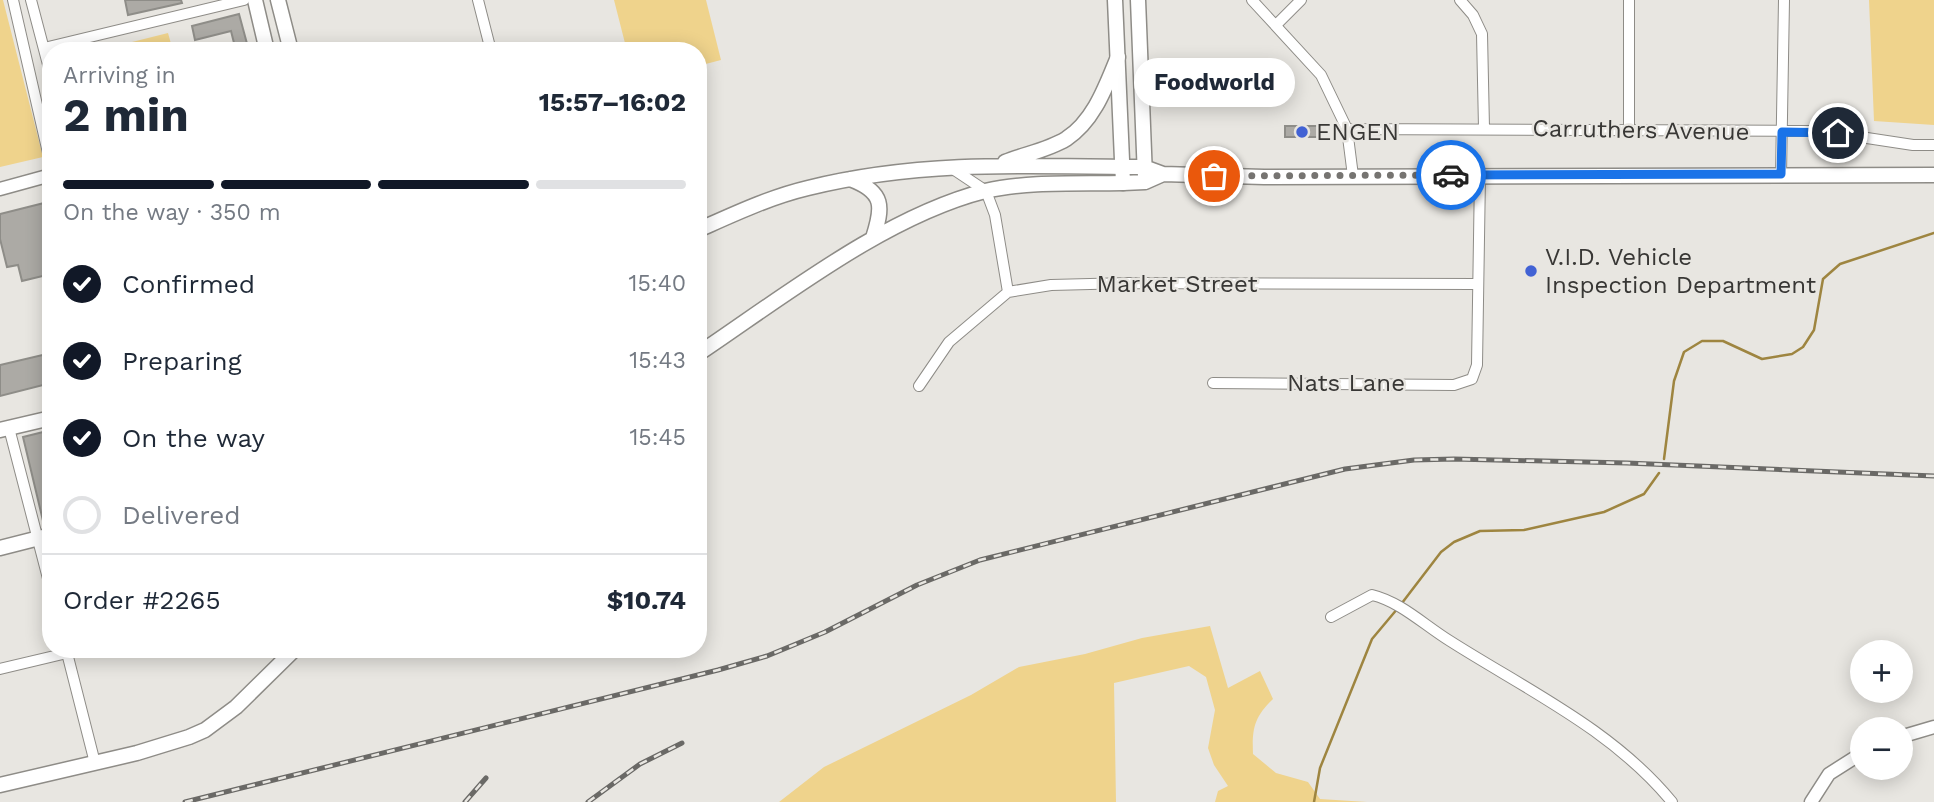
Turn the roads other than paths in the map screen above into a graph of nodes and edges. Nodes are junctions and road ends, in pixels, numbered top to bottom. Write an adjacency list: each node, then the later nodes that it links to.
1 (13, 0): 21 (street)
2 (31, 0): 15 (street)
3 (244, 0): 16 (street)
4 (255, 0): 17 (main road)
5 (278, 0): 18 (main road)
6 (478, 0): 19 (street)
7 (1115, 0): 20 (main road)
8 (1138, 0): 29 (main road)
9 (1252, 0): 14 (street)
10 (1301, 0): 14 (street)
11 (1460, 0): 22 (street)
12 (1629, 0): 24 (street)
13 (1784, 0): 25 (street)
14 (1276, 25): 23 (street)
15 (42, 42)
16 (69, 42)
17 (265, 42)
18 (288, 42)
19 (489, 42)
20 (1118, 57): 27 (main road); 28 (main road)
21 (42, 127)
22 (1484, 128): 23 (street, Carruthers Avenue); 24 (street, Carruthers Avenue)
23 (1347, 129): 35 (street)
24 (1629, 129): 25 (street, Carruthers Avenue)
25 (1782, 132): 26 (street, Carruthers Avenue); 32 (street)
26 (1934, 145)
27 (997, 165): 28 (main road); 30 (main road)
28 (1122, 167): 29 (main road); 38 (main road)
29 (1144, 167): 31 (main road); 39 (main road)
30 (950, 168): 37 (main road); 41 (street)
31 (1163, 174): 35 (main road); 39 (main road)
32 (1781, 174): 33 (main road); 34 (main road)
33 (1480, 175): 35 (main road); 44 (street)
34 (1934, 175)
35 (1353, 176)
36 (42, 177): 40 (street)
37 (849, 179): 42 (main road); 43 (main road)
38 (1123, 183): 39 (main road); 41 (main road)
39 (1145, 183)
40 (0, 189)
41 (986, 191): 43 (main road); 45 (street)
42 (707, 226)
43 (873, 238): 46 (main road)
44 (1477, 284): 45 (street, Market Street); 47 (street, Nats Lane)
45 (1008, 292): 48 (street)
46 (707, 348)
47 (1213, 383)
48 (919, 386)
49 (42, 420): 50 (main road)
50 (4, 429): 51 (street)
51 (42, 532)
52 (42, 538): 53 (main road)
53 (0, 548)
54 (1331, 617): 64 (street)
55 (42, 658): 58 (street)
56 (69, 658): 62 (street)
57 (286, 658): 62 (main road)
58 (0, 669)
59 (1934, 727): 60 (street)
60 (1913, 733)
61 (1850, 761): 65 (street)
62 (95, 763): 63 (main road)
63 (0, 785)
64 (1672, 802)
65 (1811, 802)

